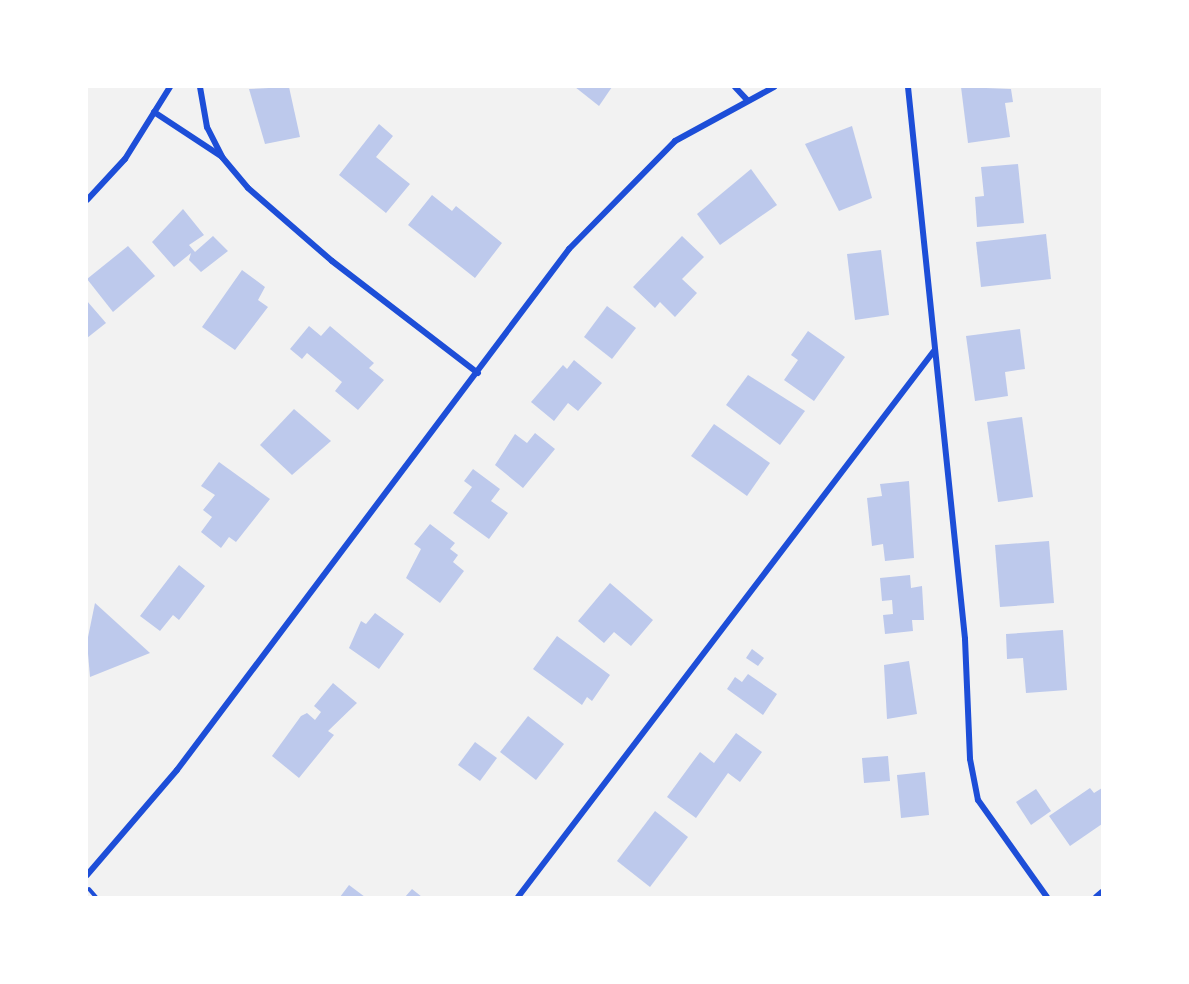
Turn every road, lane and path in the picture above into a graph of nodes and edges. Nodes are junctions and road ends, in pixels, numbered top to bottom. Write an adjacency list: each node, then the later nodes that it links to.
1 (170, 87): 7 (street)
2 (200, 87): 8 (street)
3 (735, 87): 6 (street)
4 (774, 87): 6 (street)
5 (908, 87): 10 (street)
6 (747, 100): 11 (street)
7 (154, 112): 8 (street); 9 (street)
8 (222, 157): 11 (street)
9 (87, 200)
10 (934, 351): 14 (street); 15 (street)
11 (477, 373): 12 (street)
12 (87, 875)
13 (1102, 892): 16 (street)
14 (518, 897)
15 (1047, 897)
16 (1096, 897)

